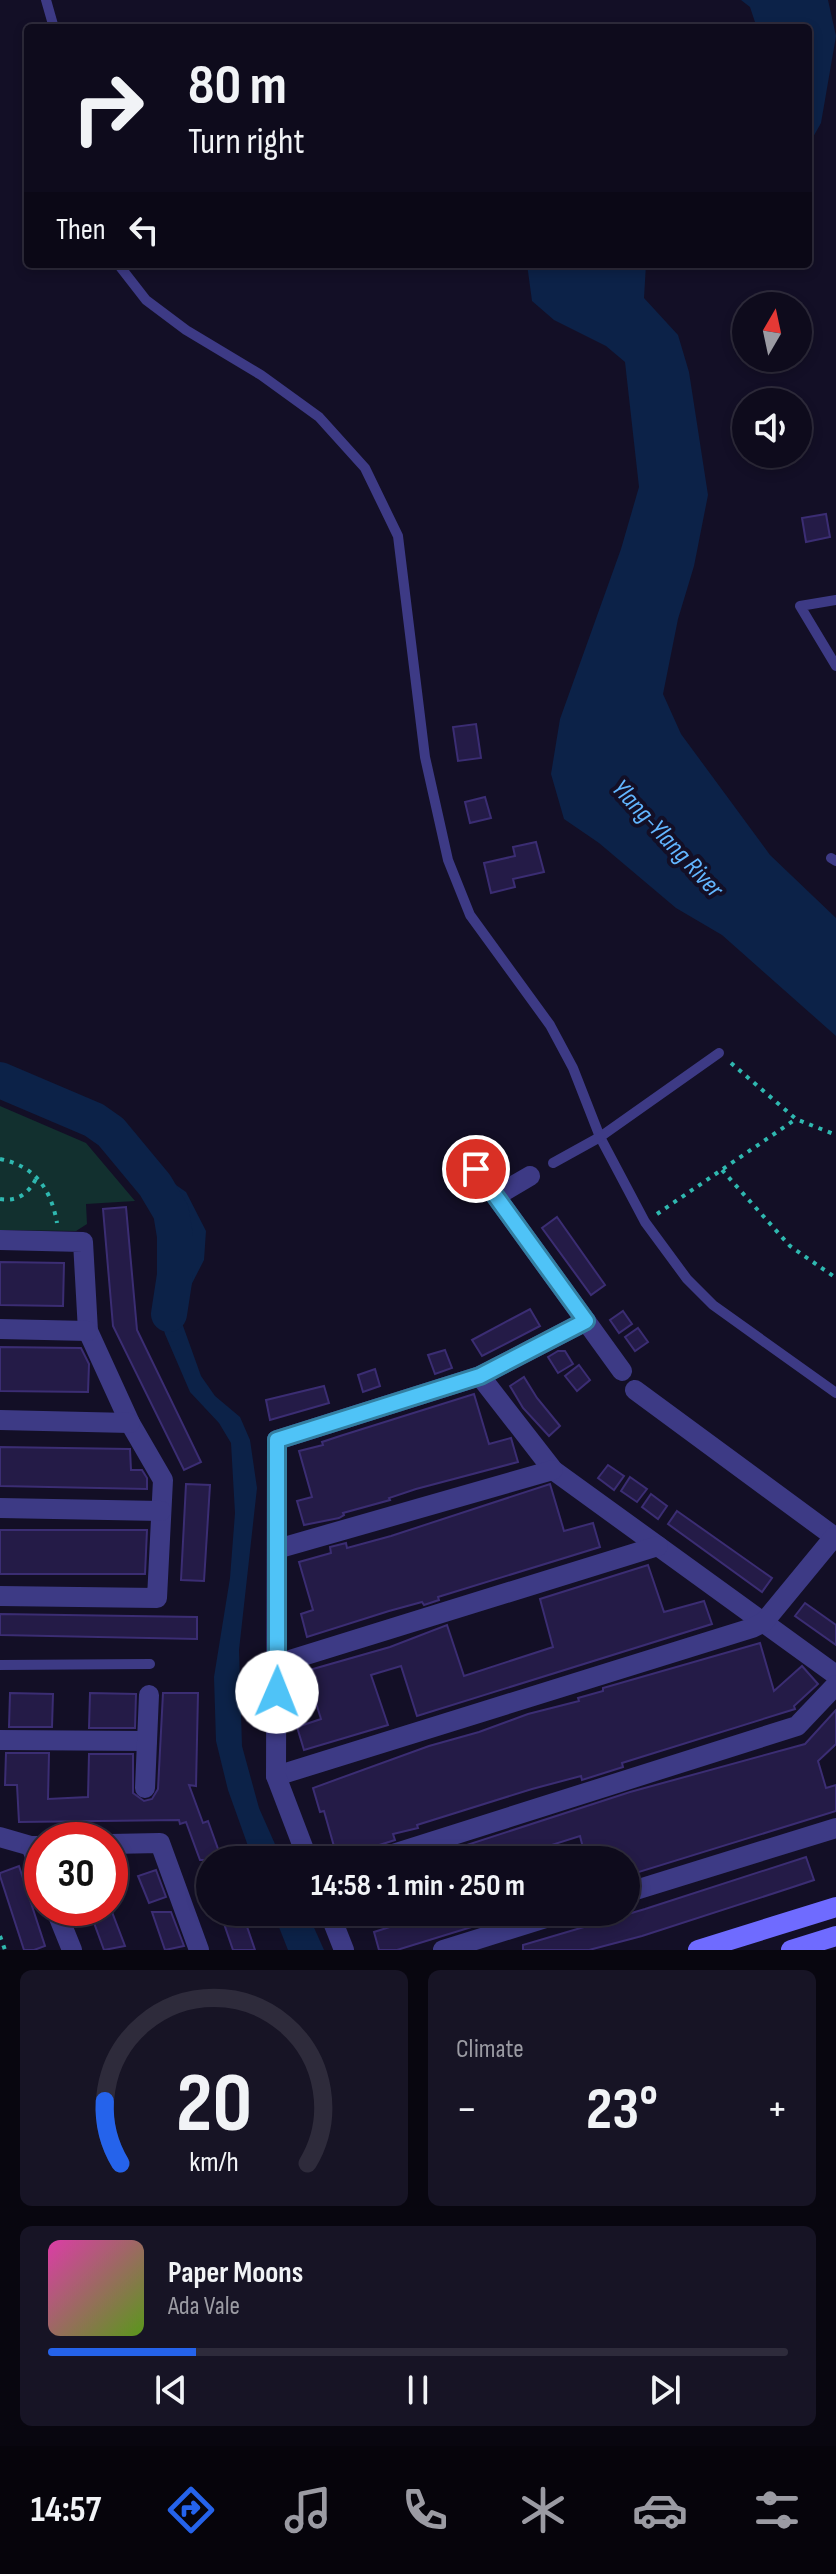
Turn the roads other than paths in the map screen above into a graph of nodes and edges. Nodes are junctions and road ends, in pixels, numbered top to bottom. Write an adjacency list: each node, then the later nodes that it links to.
1 (46, 0): 2 (lane)
2 (53, 24)
3 (121, 268): 7 (lane)
4 (836, 600): 5 (lane)
5 (836, 666)
6 (719, 1053): 7 (lane)
7 (600, 1137): 8 (lane); 19 (lane)
8 (553, 1163)
9 (476, 1169): 11 (street)
10 (530, 1176): 11 (street)
11 (496, 1196): 13 (street)
12 (0, 1240): 15 (street)
13 (586, 1321): 16 (street); 17 (street)
14 (0, 1329): 15 (street)
15 (88, 1331): 21 (street)
16 (622, 1371)
17 (480, 1376): 22 (street); 27 (street)
18 (635, 1390): 25 (street)
19 (836, 1393)
20 (0, 1420): 21 (street)
21 (130, 1423): 24 (street)
22 (553, 1470): 26 (street); 27 (street)
23 (0, 1508): 24 (street)
24 (161, 1511): 28 (street)
25 (835, 1536): 29 (street)
26 (658, 1546): 29 (street); 31 (street)
27 (277, 1549): 31 (street)
28 (0, 1596)
29 (764, 1622): 33 (street); 38 (street)
30 (150, 1664): 32 (lane)
31 (277, 1664): 38 (street)
32 (0, 1665)
33 (836, 1675)
34 (836, 1685): 45 (street)
35 (149, 1695): 37 (street)
36 (0, 1740): 37 (street)
37 (147, 1741): 39 (street)
38 (276, 1776): 44 (street)
39 (145, 1788)
40 (836, 1828): 46 (street)
41 (0, 1837): 42 (street)
42 (24, 1843)
43 (128, 1844): 53 (street)
44 (303, 1846)
45 (418, 1846)
46 (640, 1889)
47 (836, 1907): 56 (main road)
48 (62, 1926): 52 (street)
49 (335, 1926): 54 (street)
50 (520, 1926): 55 (street)
51 (836, 1936): 57 (main road)
52 (72, 1950)
53 (199, 1950)
54 (344, 1950)
55 (443, 1950)
56 (698, 1950)
57 (791, 1950)

